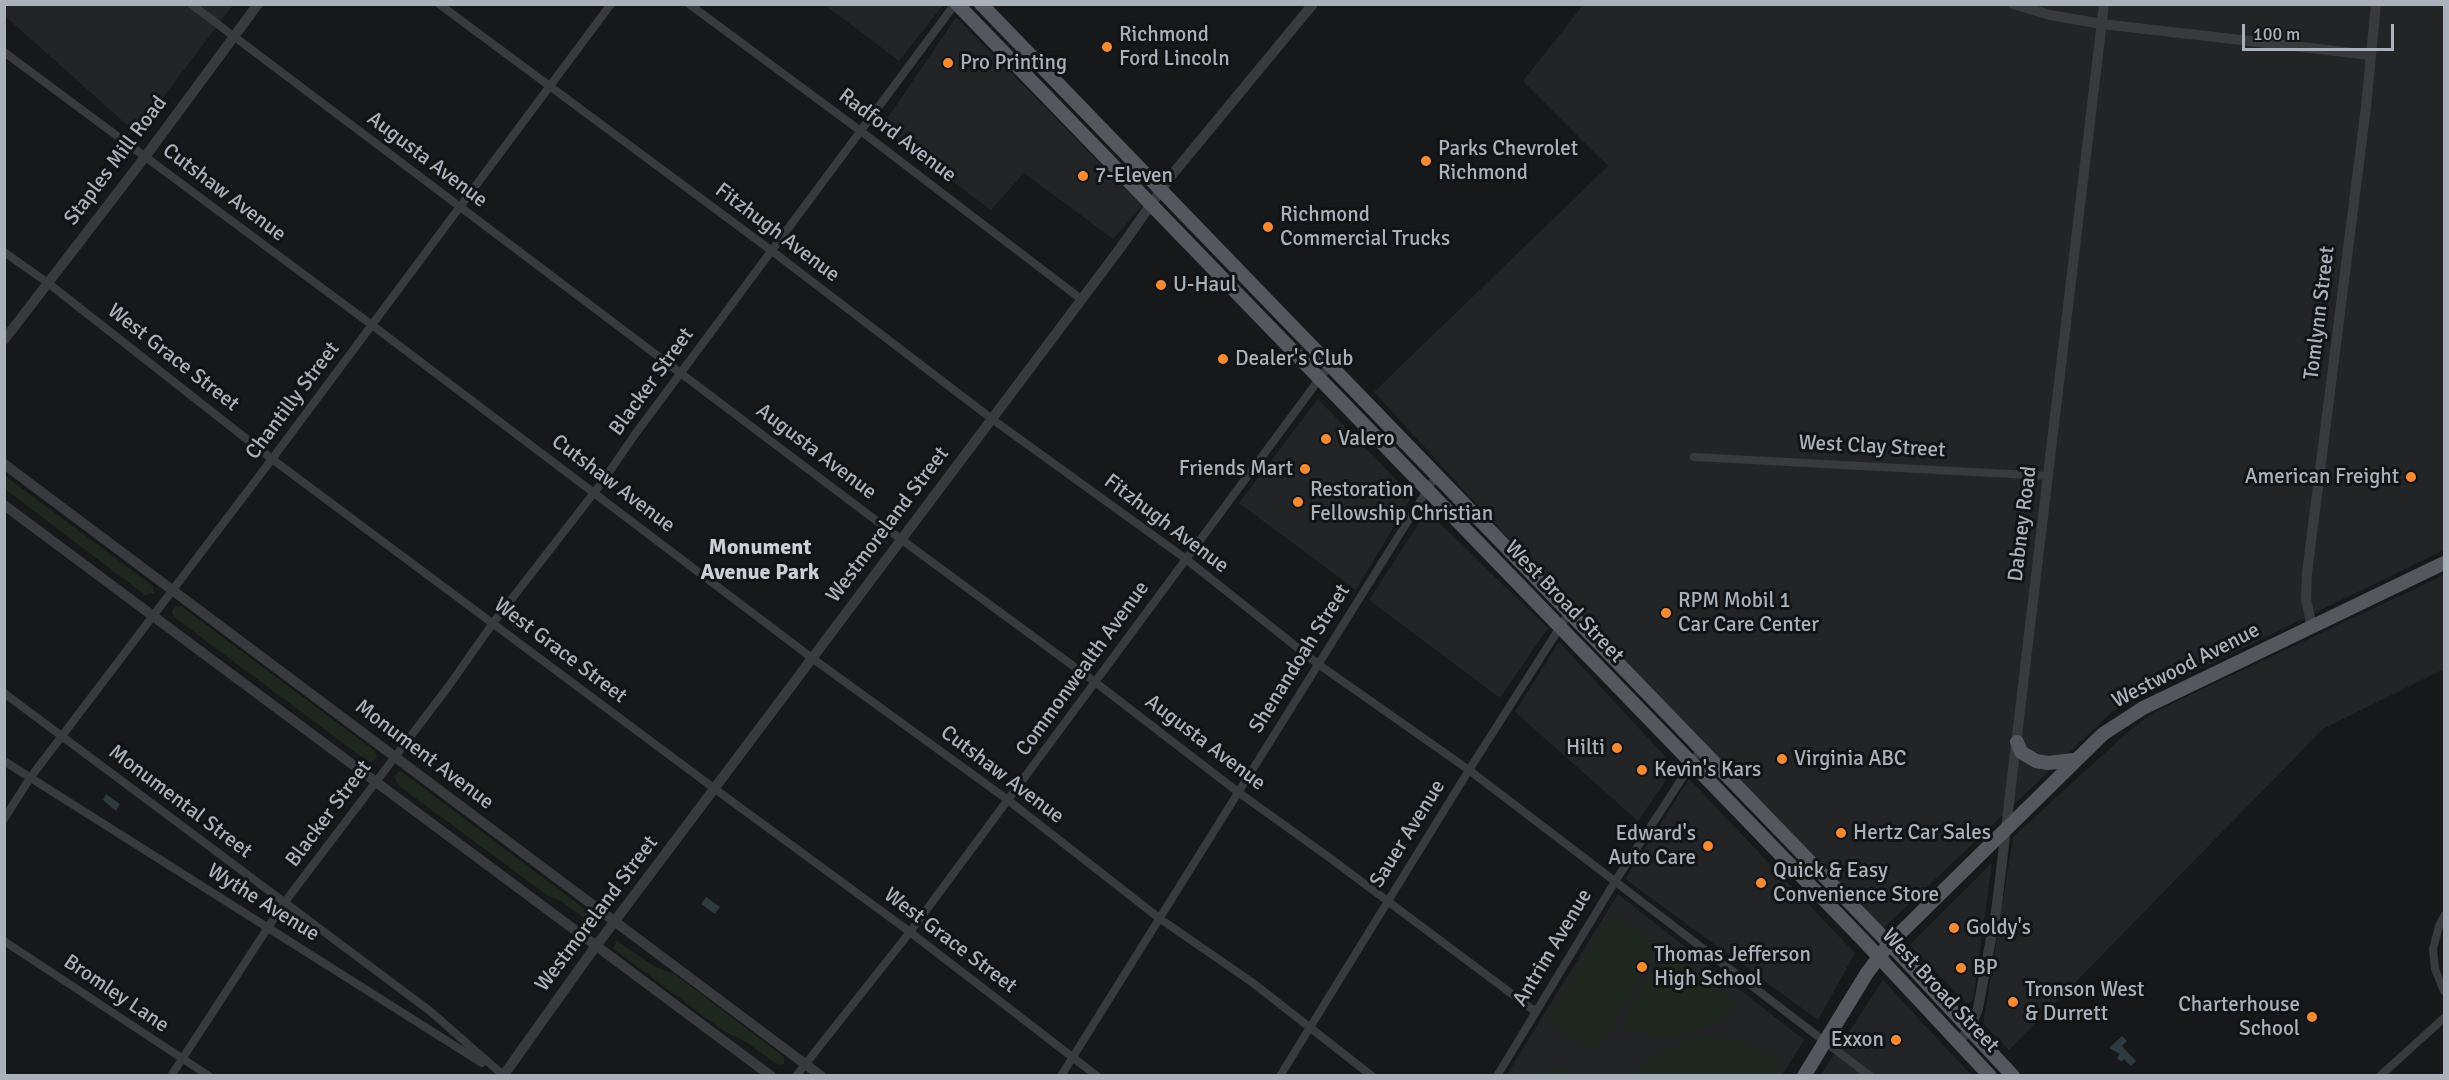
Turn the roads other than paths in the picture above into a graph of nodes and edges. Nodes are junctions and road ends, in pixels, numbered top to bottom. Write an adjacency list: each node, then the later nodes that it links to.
1 (191, 4): 13 (street, Augusta Avenue)
2 (258, 4): 13 (street, Staples Mill Road)
3 (439, 4): 16 (street, Fitzhugh Avenue)
4 (611, 4): 16 (street, Chantilly Street)
5 (689, 4): 17 (street, Radford Avenue)
6 (956, 4): 17 (street, Blacker Street); 20 (main road, West Broad Street)
7 (981, 4): 19 (main road, West Broad Street)
8 (1313, 4): 19 (street, Westmoreland Street)
9 (2013, 4): 12 (street)
10 (2104, 4): 12 (street, Dabney Road)
11 (2376, 4): 15 (street, Tomlynn Street)
12 (2102, 24): 15 (street); 36 (street, Dabney Road)
13 (234, 37): 18 (street, Staples Mill Road); 21 (street, Augusta Avenue)
14 (4, 52): 18 (street, Cutshaw Avenue)
15 (2371, 55): 47 (street, Tomlynn Street)
16 (549, 87): 21 (street, Chantilly Street); 22 (street, Fitzhugh Avenue)
17 (862, 132): 22 (street, Blacker Street); 25 (street, Radford Avenue)
18 (145, 157): 24 (street, Staples Mill Road); 26 (street, Cutshaw Avenue)
19 (1160, 191): 20 (street, Westmoreland Street); 28 (main road, West Broad Street)
20 (1150, 205): 25 (street, Westmoreland Street); 30 (main road, West Broad Street)
21 (461, 207): 26 (street, Chantilly Street); 29 (street, Augusta Avenue)
22 (772, 251): 29 (street, Blacker Street); 31 (street, Fitzhugh Avenue)
23 (4, 252): 24 (street, West Grace Street)
24 (48, 283): 27 (street, Staples Mill Road); 33 (street, West Grace Street)
25 (1082, 299): 31 (street, Westmoreland Street)
26 (372, 325): 33 (street, Chantilly Street); 38 (street, Cutshaw Avenue)
27 (4, 340)
28 (1329, 366): 30 (street, Commonwealth Avenue); 35 (main road, West Broad Street)
29 (682, 374): 38 (street, Blacker Street); 40 (street, Augusta Avenue)
30 (1319, 380): 37 (main road, West Broad Street); 41 (street, Commonwealth Avenue)
31 (992, 419): 40 (street, Westmoreland Street); 41 (street, Fitzhugh Avenue)
32 (1694, 457): 36 (street, West Clay Street)
33 (272, 459): 43 (street, Chantilly Street); 46 (street, West Grace Street)
34 (4, 464): 43 (street, Monument Avenue)
35 (1436, 476): 37 (street, Shenandoah Street); 44 (main road, West Broad Street)
36 (2048, 476): 54 (street, Dabney Road)
37 (1427, 491): 48 (main road, West Broad Street); 50 (street, Shenandoah Street)
38 (594, 492): 46 (street, Blacker Street); 49 (street, Cutshaw Avenue)
39 (4, 505): 45 (street)
40 (902, 540): 49 (street, Westmoreland Street); 51 (street, Augusta Avenue)
41 (1186, 560): 50 (street, Fitzhugh Avenue); 51 (street, Commonwealth Avenue)
42 (2445, 563): 47 (main road, Westwood Avenue)
43 (172, 590): 45 (street, Chantilly Street); 56 (street, Monument Avenue)
44 (1569, 613): 48 (street, Sauer Avenue); 55 (main road, West Broad Street)
45 (154, 615): 53 (street, Chantilly Street); 62 (street)
46 (493, 623): 56 (street, Blacker Street); 63 (street, West Grace Street)
47 (2312, 627): 57 (main road, Westwood Avenue)
48 (1560, 628): 59 (main road, West Broad Street); 60 (street, Sauer Avenue)
49 (812, 658): 63 (street, Westmoreland Street); 65 (street, Cutshaw Avenue)
50 (1318, 664): 60 (street, Fitzhugh Avenue); 64 (street, Shenandoah Street)
51 (1095, 682): 64 (street, Augusta Avenue); 65 (street, Commonwealth Avenue)
52 (4, 693): 53 (street, Monumental Street)
53 (62, 736): 61 (street, Chantilly Street); 70 (street, Monumental Street)
54 (2016, 742): 57 (main road); 67 (street, Dabney Road)
55 (1701, 749): 59 (street, Antrim Avenue); 77 (main road, West Broad Street)
56 (395, 757): 62 (street, Blacker Street); 73 (street, Monument Avenue)
57 (2074, 760): 67 (main road, Westwood Avenue)
58 (4, 761): 61 (street, Wythe Avenue)
59 (1691, 764): 68 (street, Antrim Avenue); 79 (main road, West Broad Street)
60 (1469, 770): 68 (street, Fitzhugh Avenue); 69 (street, Sauer Avenue)
61 (30, 778): 66 (street, Chantilly Street); 74 (street, Wythe Avenue)
62 (377, 781): 70 (street, Blacker Street); 78 (street)
63 (715, 789): 73 (street, Westmoreland Street); 75 (street, West Grace Street)
64 (1238, 792): 69 (street, Augusta Avenue); 72 (street, Shenandoah Street)
65 (1008, 800): 72 (street, Cutshaw Avenue); 75 (street, Commonwealth Avenue)
66 (4, 819)
67 (2005, 828): 77 (main road, Westwood Avenue); 84 (street, Dabney Road)
68 (1616, 880): 81 (street, Antrim Avenue); 85 (street, Fitzhugh Avenue)
69 (1388, 901): 81 (street, Augusta Avenue); 83 (street, Sauer Avenue)
70 (284, 903): 74 (street, Blacker Street); 90 (street, Monumental Street)
71 (2445, 916): 80 (street)
72 (1159, 918): 83 (street, Cutshaw Avenue); 87 (street, Shenandoah Street)
73 (615, 922): 78 (street, Westmoreland Street); 89 (street, Monument Avenue)
74 (268, 927): 88 (street, Blacker Street); 90 (street, Wythe Avenue)
75 (910, 932): 87 (street, West Grace Street); 89 (street, Commonwealth Avenue)
76 (4, 941): 88 (street, Bromley Lane)
77 (1889, 944): 79 (main road, Westwood Avenue); 84 (main road, West Broad Street)
78 (597, 946): 90 (street, Westmoreland Street); 93 (street)
79 (1878, 957): 85 (main road, Westwood Avenue); 86 (main road, West Broad Street)
80 (2445, 991)
81 (1536, 1012): 100 (street, Antrim Avenue)
82 (2445, 1018): 105 (street)
83 (1311, 1026): 98 (street, Sauer Avenue); 99 (street, Cutshaw Avenue)
84 (1970, 1030): 86 (street, Dabney Road); 104 (main road, West Broad Street)
85 (1825, 1041): 101 (main road, Westwood Avenue); 102 (street, Fitzhugh Avenue)
86 (1958, 1041): 103 (main road, West Broad Street)
87 (1072, 1057): 96 (street, Shenandoah Street); 97 (street, West Grace Street)
88 (182, 1058): 91 (street, Blacker Street); 92 (street, Bromley Lane)
89 (805, 1063): 94 (street, Commonwealth Avenue); 95 (street, Monument Avenue)
90 (503, 1075)
91 (171, 1076)
92 (209, 1076)
93 (771, 1076)
94 (796, 1076)
95 (821, 1076)
96 (1061, 1076)
97 (1097, 1076)
98 (1280, 1076)
99 (1372, 1076)
100 (1497, 1076)
101 (1804, 1076)
102 (1870, 1076)
103 (1990, 1076)
104 (2013, 1076)
105 (2380, 1076)

